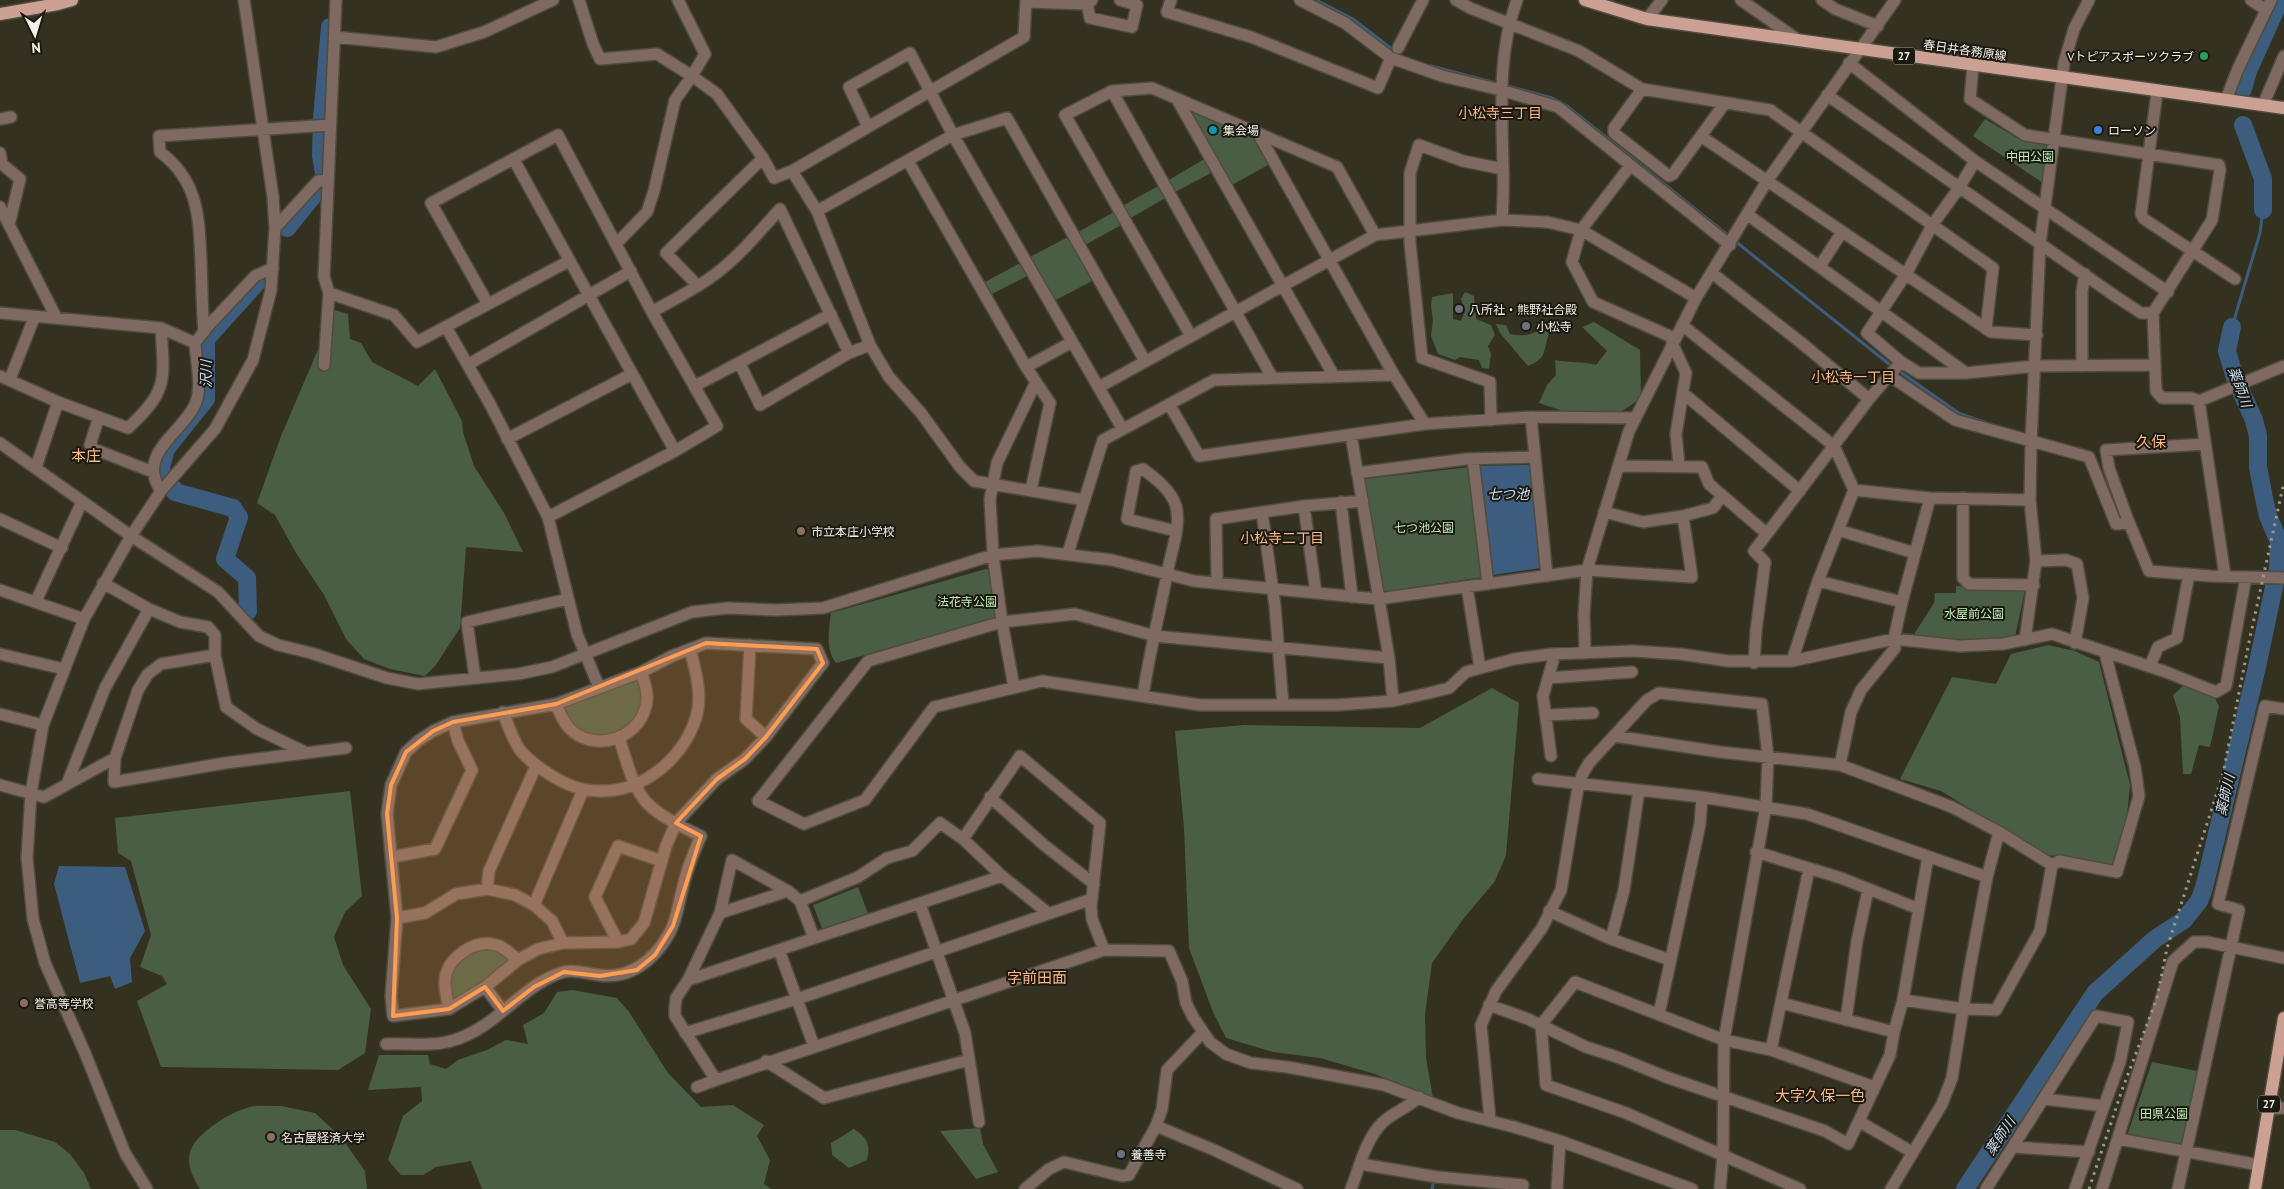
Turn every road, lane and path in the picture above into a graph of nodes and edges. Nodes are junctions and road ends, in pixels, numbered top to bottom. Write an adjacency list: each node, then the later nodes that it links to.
1 (72, 0): 21 (main road)
2 (244, 0): 50 (street)
3 (336, 0): 28 (street)
4 (552, 0): 28 (street)
5 (579, 0): 35 (street)
6 (678, 0): 35 (street)
7 (1120, 0): 22 (street)
8 (1171, 0): 31 (street)
9 (1300, 0): 31 (street)
10 (1423, 0): 31 (street)
11 (1456, 0): 26 (street)
12 (1517, 0): 26 (street)
13 (1585, 0): 25 (main road, 春日井各務原線 / 27)
14 (1662, 0): 25 (street)
15 (1741, 0): 29 (street)
16 (1822, 0): 27 (street)
17 (1895, 0): 27 (street)
18 (2089, 0): 36 (street)
19 (2252, 0): 23 (street)
20 (1026, 1): 22 (street); 41 (street)
21 (57, 2): 24 (main road)
22 (1090, 2)
23 (2268, 5): 43 (street)
24 (0, 14)
25 (1647, 19): 29 (main road, 春日井各務原線 / 27)
26 (1508, 23): 37 (street); 38 (street)
27 (1878, 26): 30 (street)
28 (335, 37): 48 (street)
29 (1798, 40): 30 (main road, 春日井各務原線 / 27)
30 (1860, 50): 33 (street); 34 (main road, 春日井各務原線 / 27)
31 (1395, 53): 38 (street)
32 (2284, 56): 46 (street)
33 (1849, 63): 42 (street); 61 (street)
34 (1973, 66): 36 (main road, 春日井各務原線 / 27); 55 (street)
35 (692, 76): 58 (street); 80 (street)
36 (2062, 78): 40 (main road, 春日井各務原線 / 27); 55 (street)
37 (1642, 89): 45 (street); 54 (street)
38 (1501, 90): 62 (street); 63 (street)
39 (1112, 91): 44 (street); 100 (street); 114 (street)
40 (2157, 92): 43 (main road, 春日井各務原線 / 27); 57 (street)
41 (930, 93): 49 (street); 49 (street); 52 (street)
42 (1827, 95): 51 (street); 67 (street)
43 (2226, 100): 46 (main road, 春日井各務原線 / 27)
44 (1178, 101): 53 (street); 93 (street)
45 (1725, 103): 51 (street); 54 (street)
46 (2263, 105): 47 (main road, 春日井各務原線 / 27)
47 (2284, 108)
48 (330, 125): 50 (street); 65 (street)
49 (868, 127): 64 (street)
50 (264, 129): 75 (street); 112 (street)
51 (1801, 131): 66 (street); 73 (street)
52 (952, 135): 60 (street); 116 (street); 120 (street)
53 (1259, 135): 79 (street); 85 (street)
54 (1702, 137): 66 (street)
55 (2054, 140): 57 (street); 70 (street)
56 (0, 153): 74 (street)
57 (2149, 153): 83 (street); 83 (street)
58 (763, 158): 64 (street); 94 (street)
59 (514, 160): 80 (street); 84 (street); 99 (street)
60 (908, 161): 69 (street); 129 (street)
61 (1975, 161): 67 (street); 70 (street)
62 (1630, 166): 76 (street); 82 (street)
63 (1504, 169): 72 (street); 77 (street)
64 (792, 171): 69 (street)
65 (328, 180): 75 (street); 96 (street)
66 (1767, 181): 71 (street); 78 (street)
67 (1959, 188): 73 (street); 81 (street)
68 (0, 207): 74 (street)
69 (817, 211): 118 (street)
70 (2046, 211): 81 (street); 95 (street)
71 (1748, 214): 82 (street); 86 (street)
72 (1502, 220): 76 (street); 77 (street)
73 (1933, 224): 90 (street); 111 (street)
74 (10, 225): 106 (street)
75 (275, 228): 87 (street)
76 (1581, 230): 98 (street); 115 (street)
77 (1410, 232): 79 (street); 148 (street)
78 (1842, 232): 86 (street); 90 (street)
79 (1375, 235): 85 (street)
80 (616, 244): 88 (street)
81 (2040, 244): 91 (street); 113 (street)
82 (1730, 245): 89 (street)
83 (2192, 251): 92 (street); 95 (street)
84 (569, 260): 97 (street); 99 (street)
85 (1330, 261): 93 (street); 132 (street)
86 (1820, 266): 102 (street)
87 (273, 268): 112 (street); 168 (street)
88 (631, 272): 97 (street); 101 (street)
89 (1712, 273): 98 (street); 141 (street)
90 (1906, 274): 102 (street); 111 (street)
91 (2085, 274): 104 (street); 127 (street)
92 (2235, 279)
93 (1283, 285): 100 (street); 133 (street)
94 (698, 286): 101 (street); 105 (street)
95 (2168, 292): 104 (street)
96 (329, 293): 109 (street); 124 (street)
97 (591, 296): 122 (street); 131 (street)
98 (1696, 298): 108 (street)
99 (488, 304): 109 (street)
100 (1236, 310): 114 (street); 135 (street)
101 (652, 312): 138 (street)
102 (1880, 312): 121 (street); 130 (street)
103 (0, 313): 107 (street)
104 (2153, 313): 125 (street)
105 (831, 314): 119 (street); 123 (street)
106 (56, 317): 107 (street); 110 (street)
107 (34, 318): 136 (street)
108 (1682, 325): 115 (street); 156 (street)
109 (446, 326): 122 (street)
110 (161, 328): 117 (street); 145 (street)
111 (1986, 329): 113 (street)
112 (204, 332): 117 (street)
113 (2037, 335): 126 (street)
114 (1191, 336): 120 (street)
115 (1673, 341): 140 (street); 147 (street)
116 (1072, 342): 129 (street); 139 (street)
117 (195, 344): 163 (street)
118 (870, 345): 119 (street); 165 (street)
119 (849, 353): 123 (street)
120 (1145, 361): 139 (street)
121 (1901, 362): 130 (street); 134 (street)
122 (469, 364): 152 (street)
123 (740, 364): 138 (street)
124 (324, 365)
125 (2155, 365): 127 (street); 142 (street)
126 (2035, 366): 127 (street); 130 (street); 154 (street)
127 (2082, 366)
128 (2284, 366): 142 (street)
129 (1026, 367): 137 (street)
130 (1966, 372)
131 (632, 374): 152 (street); 157 (street)
132 (1394, 375): 133 (street); 149 (street)
133 (1334, 376): 135 (street)
134 (1890, 376): 141 (street); 154 (street)
135 (1272, 377): 144 (street)
136 (5, 378): 143 (street)
137 (1036, 382): 165 (street); 166 (street)
138 (695, 386): 157 (street)
139 (1099, 387): 150 (street)
140 (1683, 392): 160 (street); 169 (street)
141 (1869, 399): 156 (street)
142 (2199, 401): 155 (street)
143 (58, 402): 145 (street); 162 (street)
144 (1169, 404): 150 (street); 151 (street)
145 (99, 417): 163 (street)
146 (1531, 417): 147 (street); 148 (street); 158 (street)
147 (1635, 418): 161 (street)
148 (1491, 420): 149 (street)
149 (1425, 424): 151 (street)
150 (1122, 428): 173 (street)
151 (1351, 435): 164 (street)
152 (507, 439): 182 (street)
153 (0, 443): 162 (street)
154 (2031, 443): 174 (street); 184 (street)
155 (2205, 444): 184 (street); 198 (street)
156 (1834, 446): 167 (street); 169 (street)
157 (675, 450): 182 (street)
158 (1534, 457): 159 (street); 197 (street)
159 (1473, 459): 164 (street); 204 (street)
160 (1679, 465): 161 (street); 170 (street)
161 (1619, 466): 180 (street)
162 (36, 467): 176 (street)
163 (153, 472): 168 (street)
164 (1357, 473): 175 (street)
165 (992, 483): 166 (street); 192 (street)
166 (1031, 490): 173 (street)
167 (1854, 490): 171 (street); 185 (street)
168 (161, 491): 188 (street)
169 (1800, 491): 187 (street)
170 (1722, 496): 181 (street); 187 (street)
171 (1930, 498): 172 (street); 191 (street)
172 (1963, 498): 174 (street); 205 (street)
173 (1084, 500): 190 (street)
174 (2030, 500): 193 (street)
175 (1363, 501): 177 (street); 211 (street)
176 (82, 502): 188 (street); 189 (street)
177 (1341, 502): 178 (street); 210 (street)
178 (1304, 506): 179 (street); 209 (street)
179 (1262, 512): 203 (street); 207 (street)
180 (1604, 512): 181 (street); 194 (street)
181 (1683, 516): 194 (street)
182 (548, 517): 212 (street)
183 (0, 519): 189 (street)
184 (2129, 523): 195 (street)
185 (1838, 530): 191 (street); 201 (street)
186 (1176, 531): 186 (street); 196 (street)
187 (1766, 533): 233 (street)
188 (131, 536): 202 (street); 239 (street)
189 (62, 548): 213 (street)
190 (1068, 553): 192 (street); 196 (street)
191 (1915, 553): 214 (street)
192 (993, 555): 217 (street); 230 (street)
193 (2036, 561): 205 (street); 221 (street)
194 (1587, 570): 197 (street); 225 (street)
195 (2189, 574): 198 (street); 234 (street)
196 (1167, 575): 203 (street); 218 (street)
197 (1547, 576): 204 (street)
198 (2225, 576): 199 (street)
199 (2246, 577): 200 (street); 234 (street)
200 (2284, 578)
201 (1818, 581): 214 (street); 232 (street)
202 (103, 583): 215 (street); 216 (street)
203 (1217, 583): 207 (street)
204 (1488, 584): 206 (street)
205 (2034, 585): 220 (street)
206 (1467, 587): 211 (street); 235 (street)
207 (1272, 589): 209 (street); 223 (street)
208 (0, 590): 213 (street)
209 (1316, 593): 210 (street)
210 (1352, 597): 211 (street)
211 (1378, 599): 231 (street)
212 (568, 600): 230 (street); 239 (street)
213 (36, 601): 216 (street)
214 (1902, 602): 219 (street)
215 (149, 609): 229 (street); 266 (street)
216 (84, 618): 236 (street)
217 (1002, 622): 218 (street); 242 (street); 242 (street)
218 (1155, 636): 223 (street); 243 (street)
219 (1894, 639): 220 (street); 232 (street); 262 (street)
220 (2025, 640): 221 (street)
221 (2075, 644): 226 (street)
222 (750, 645): 224 (street); 255 (street); 255 (street)
223 (1279, 647): 231 (street); 246 (street)
224 (690, 649): 237 (street); 265 (street)
225 (1585, 653): 228 (street); 233 (street)
226 (2105, 653): 234 (street); 282 (street)
227 (0, 654): 236 (street)
228 (1552, 654): 235 (street); 240 (street)
229 (215, 655): 258 (street); 261 (street)
230 (585, 655): 239 (street); 241 (street)
231 (1388, 658): 244 (street)
232 (1792, 661): 233 (street)
233 (1754, 662)
234 (2150, 666)
235 (1480, 668): 244 (street)
236 (64, 669): 253 (street)
237 (641, 672): 241 (street); 256 (street)
238 (1632, 672): 240 (street)
239 (475, 678)
240 (1548, 678): 251 (street)
241 (598, 686): 245 (street)
242 (1014, 687): 243 (street)
243 (1143, 696): 246 (street)
244 (1393, 701): 246 (street)
245 (556, 704): 248 (street); 256 (street)
246 (1283, 705)
247 (2284, 709): 303 (street)
248 (503, 712): 252 (street); 263 (street)
249 (1594, 712): 251 (street)
250 (0, 714): 253 (street)
251 (1546, 715): 259 (street)
252 (453, 722): 279 (street); 279 (street)
253 (43, 725): 271 (street)
254 (1614, 736): 260 (street); 260 (street); 267 (street)
255 (766, 737): 275 (street)
256 (619, 738): 265 (street)
257 (346, 748): 258 (street)
258 (306, 752): 261 (street)
259 (1551, 756)
260 (1768, 757): 262 (street); 274 (street)
261 (115, 758): 266 (street)
262 (1840, 765): 276 (street)
263 (536, 766): 269 (street); 287 (street)
264 (1538, 779): 267 (street)
265 (636, 783): 269 (street); 275 (street)
266 (67, 784): 271 (street)
267 (1579, 784): 270 (street); 295 (street)
268 (0, 785): 271 (street)
269 (583, 790): 293 (street)
270 (1639, 790): 273 (street); 300 (street)
271 (31, 793): 355 (street)
272 (990, 797): 277 (street); 286 (street); 286 (street)
273 (1702, 797): 274 (street); 309 (street)
274 (1766, 806): 278 (street); 280 (street)
275 (676, 824): 281 (street); 319 (street)
276 (1999, 832): 282 (street); 285 (street)
277 (963, 839): 284 (street); 291 (street)
278 (1756, 852): 283 (street); 327 (street)
279 (392, 856): 298 (street)
280 (1928, 857): 285 (street); 294 (street)
281 (662, 860): 301 (street); 301 (street)
282 (2052, 865): 318 (street)
283 (1809, 869): 288 (street); 315 (street)
284 (1002, 876): 292 (street); 297 (street)
285 (1987, 877): 318 (street)
286 (1094, 884): 290 (street)
287 (487, 889): 293 (street); 298 (street)
288 (1868, 890): 294 (street); 321 (street)
289 (788, 891): 291 (street); 296 (street); 296 (street)
290 (1092, 899): 297 (street); 306 (street)
291 (800, 901): 299 (street)
292 (920, 904): 299 (street); 305 (street)
293 (534, 905): 302 (street)
294 (1919, 909): 314 (street)
295 (1549, 911): 300 (street); 316 (street)
296 (720, 913): 310 (street)
297 (1048, 913): 305 (street)
298 (397, 918): 317 (street)
299 (814, 938): 304 (street)
300 (1610, 939): 309 (street)
301 (618, 942): 302 (street)
302 (563, 943): 308 (street)
303 (2232, 948): 307 (street); 346 (street); 351 (street)
304 (779, 950): 310 (street); 312 (street)
305 (936, 950): 312 (street); 313 (street)
306 (1104, 950): 313 (street); 324 (street)
307 (2284, 958)
308 (518, 960): 311 (street); 317 (street)
309 (1670, 960): 320 (street)
310 (688, 980): 326 (street)
311 (485, 987): 317 (street); 319 (street)
312 (796, 999): 326 (street); 329 (street)
313 (954, 1000): 329 (street); 331 (street)
314 (1903, 1000): 318 (street); 325 (street)
315 (1781, 1003): 321 (street); 330 (street)
316 (1489, 1005): 323 (street); 342 (street)
317 (449, 1009)
318 (1964, 1009): 349 (street)
319 (503, 1011): 328 (street)
320 (1658, 1014): 323 (street); 327 (street)
321 (1846, 1020): 325 (street)
322 (2284, 1023): 341 (main road, 27)
323 (1541, 1025): 337 (street); 352 (street)
324 (1203, 1032): 336 (street); 345 (street)
325 (1894, 1032): 335 (street)
326 (685, 1033): 333 (street)
327 (1724, 1040): 330 (street); 337 (street)
328 (386, 1044)
329 (814, 1046): 332 (street)
330 (1771, 1050): 335 (street)
331 (969, 1060): 332 (street); 343 (street)
332 (766, 1061): 333 (street)
333 (716, 1080): 334 (street)
334 (697, 1086)
335 (1874, 1087): 344 (street)
336 (1420, 1097): 342 (street); 353 (street)
337 (1722, 1097): 344 (street); 352 (street)
338 (2044, 1099): 339 (street); 339 (street); 348 (street)
339 (2104, 1106): 350 (street)
340 (2284, 1108): 341 (street)
341 (2268, 1109): 354 (main road, 27)
342 (1490, 1120): 347 (street)
343 (979, 1122)
344 (1860, 1122): 349 (street)
345 (1156, 1126): 356 (street); 357 (street)
346 (2118, 1139): 351 (street); 367 (street)
347 (1560, 1141): 360 (street); 361 (street)
348 (2013, 1147): 350 (street); 365 (street)
349 (1912, 1152): 364 (street)
350 (2089, 1152): 366 (street)
351 (2186, 1152): 354 (street); 368 (street)
352 (1723, 1155): 362 (street); 363 (street)
353 (1361, 1164): 358 (street); 359 (street)
354 (2259, 1165): 369 (main road, 27)
355 (146, 1189)
356 (1025, 1189)
357 (1297, 1189)
358 (1351, 1189)
359 (1522, 1189)
360 (1557, 1189)
361 (1692, 1189)
362 (1720, 1189)
363 (1800, 1189)
364 (1891, 1189)
365 (1986, 1189)
366 (2075, 1189)
367 (2102, 1189)
368 (2178, 1189)
369 (2255, 1189)

